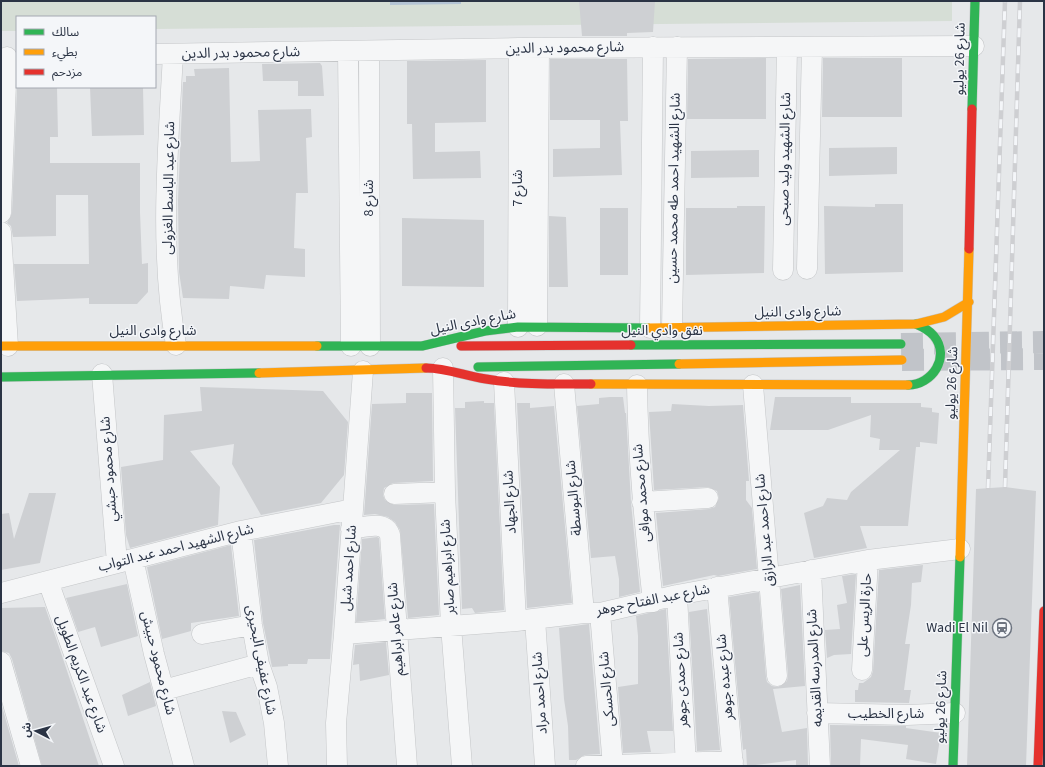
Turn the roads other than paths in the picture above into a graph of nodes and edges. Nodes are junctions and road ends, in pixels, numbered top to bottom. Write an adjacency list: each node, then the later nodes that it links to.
1 (975, 1): 2 (main road, شارع 26 يوليو)
2 (974, 46): 6 (street, شارع محمود بدر الدين); 17 (main road, شارع 26 يوليو)
3 (653, 47): 4 (street, شارع محمود بدر الدين); 8 (street, شارع محمود بدر الدين); 20 (street, شارع الشهيد احمد طه محمد حسين)
4 (677, 47): 5 (street, شارع محمود بدر الدين); 21 (street, شارع الشهيد احمد طه محمد حسين)
5 (787, 47): 6 (street, شارع محمود بدر الدين); 16 (street, شارع الشهيد وليد صبحى)
6 (812, 47): 15 (street, شارع الشهيد وليد صبحى)
7 (519, 48): 8 (street, شارع محمود بدر الدين); 9 (street, شارع محمود بدر الدين); 19 (street, شارع 7)
8 (539, 48): 19 (street, شارع 7)
9 (369, 51): 10 (street, شارع محمود بدر الدين); 26 (street, شارع 8)
10 (348, 52): 11 (street, شارع محمود بدر الدين); 25 (street, شارع 8)
11 (164, 54): 23 (street, شارع عبد الباسط الغزولى)
12 (8, 57): 13 (street)
13 (1, 214)
14 (1, 232): 24 (street)
15 (808, 269)
16 (782, 270)
17 (968, 302): 18 (main road, شارع وادى النيل); 44 (main road, شارع 26 يوليو)
18 (916, 324): 21 (main road, شارع وادى النيل); 36 (main road)
19 (527, 327): 20 (main road, شارع وادى النيل); 27 (main road, شارع وادى النيل)
20 (650, 328): 21 (main road, شارع وادى النيل)
21 (672, 328)
22 (901, 344): 27 (main road, نفق وادي النيل)
23 (176, 345): 24 (main road, شارع وادى النيل); 25 (main road, شارع وادى النيل)
24 (4, 346)
25 (351, 346): 26 (main road, شارع وادى النيل)
26 (370, 346): 27 (main road, شارع وادى النيل)
27 (422, 346)
28 (902, 360): 29 (main road)
29 (443, 368): 30 (main road); 33 (main road); 37 (street, شارع ابراهيم صابر)
30 (363, 371): 31 (main road); 41 (street, شارع احمد شبل)
31 (102, 374): 32 (main road); 46 (street, شارع محمود حبشي)
32 (1, 377)
33 (504, 382): 34 (main road); 57 (street, شارع الجهاد)
34 (564, 384): 35 (main road); 55 (street, شارع البوسطة)
35 (637, 385): 36 (main road); 40 (street, شارع محمد موافى)
36 (753, 385): 48 (street, شارع احمد عبد الرازق)
37 (445, 492): 38 (street); 59 (street, شارع ابراهيم صابر)
38 (394, 494)
39 (708, 498): 40 (street)
40 (642, 502): 53 (street, شارع محمد موافى)
41 (353, 509): 42 (street, شارع احمد شبل); 43 (street, شارع الشهيد احمد عبد التواب)
42 (352, 529): 60 (street, شارع عامر ابراهيم); 62 (street, شارع احمد شبل)
43 (241, 531): 46 (street, شارع الشهيد احمد عبد التواب); 58 (street, شارع عفيفى البحيرى)
44 (960, 549): 45 (street, شارع عبد الفتاح جوهر); 70 (main road, شارع 26 يوليو)
45 (868, 560): 47 (street, شارع عبد الفتاح جوهر); 65 (street, حارة الريس على)
46 (125, 561): 49 (street, شارع الشهيد احمد عبد التواب); 67 (street, شارع محمود حبيش)
47 (811, 570): 48 (street, شارع عبد الفتاح جوهر); 69 (street, شارع المدرسه القديمه)
48 (769, 578): 50 (street, شارع عبد الفتاح جوهر); 66 (street, شارع احمد عبد الرازق)
49 (48, 581): 51 (street, شارع الشهيد احمد عبد التواب); 75 (street, شارع عبد الكريم الطويل)
50 (717, 587): 52 (street, شارع عبد الفتاح جوهر); 71 (street, شارع عبده جوهر)
51 (1, 593)
52 (677, 595): 53 (street, شارع عبد الفتاح جوهر); 72 (street, شارع حمدى جوهر)
53 (653, 602): 55 (street, شارع عبد الفتاح جوهر)
54 (1044, 611): 68 (main road)
55 (592, 613): 56 (street, شارع عبد الفتاح جوهر); 73 (street, شارع الحسكى)
56 (536, 619): 57 (street, شارع عبد الفتاح جوهر); 81 (street, شارع احمد مراد)
57 (516, 621): 59 (street, شارع عبد الفتاح جوهر)
58 (252, 625): 61 (street); 64 (street, شارع عفيفى البحيرى)
59 (451, 626): 60 (street, شارع عبد الفتاح جوهر); 80 (street, شارع ابراهيم صابر)
60 (396, 630): 62 (street, شارع عبد الفتاح جوهر); 79 (street, شارع عامر ابراهيم)
61 (202, 634)
62 (344, 634): 78 (street, شارع احمد شبل)
63 (1, 662): 74 (street)
64 (259, 664): 67 (street); 77 (street, شارع عفيفى البحيرى)
65 (862, 670)
66 (777, 676)
67 (164, 690): 76 (street, شارع محمود حبيش)
68 (1042, 707): 85 (main road)
69 (817, 713): 70 (street, شارع الخطيب); 83 (street, شارع المدرسه القديمه)
70 (955, 713): 84 (main road, شارع 26 يوليو)
71 (733, 763): 72 (street)
72 (686, 764): 73 (street)
73 (613, 765): 82 (street)
74 (31, 766)
75 (114, 766)
76 (184, 766)
77 (278, 766)
78 (337, 766)
79 (407, 766)
80 (462, 766)
81 (545, 766)
82 (586, 766)
83 (820, 766)
84 (953, 766)
85 (1038, 766)

